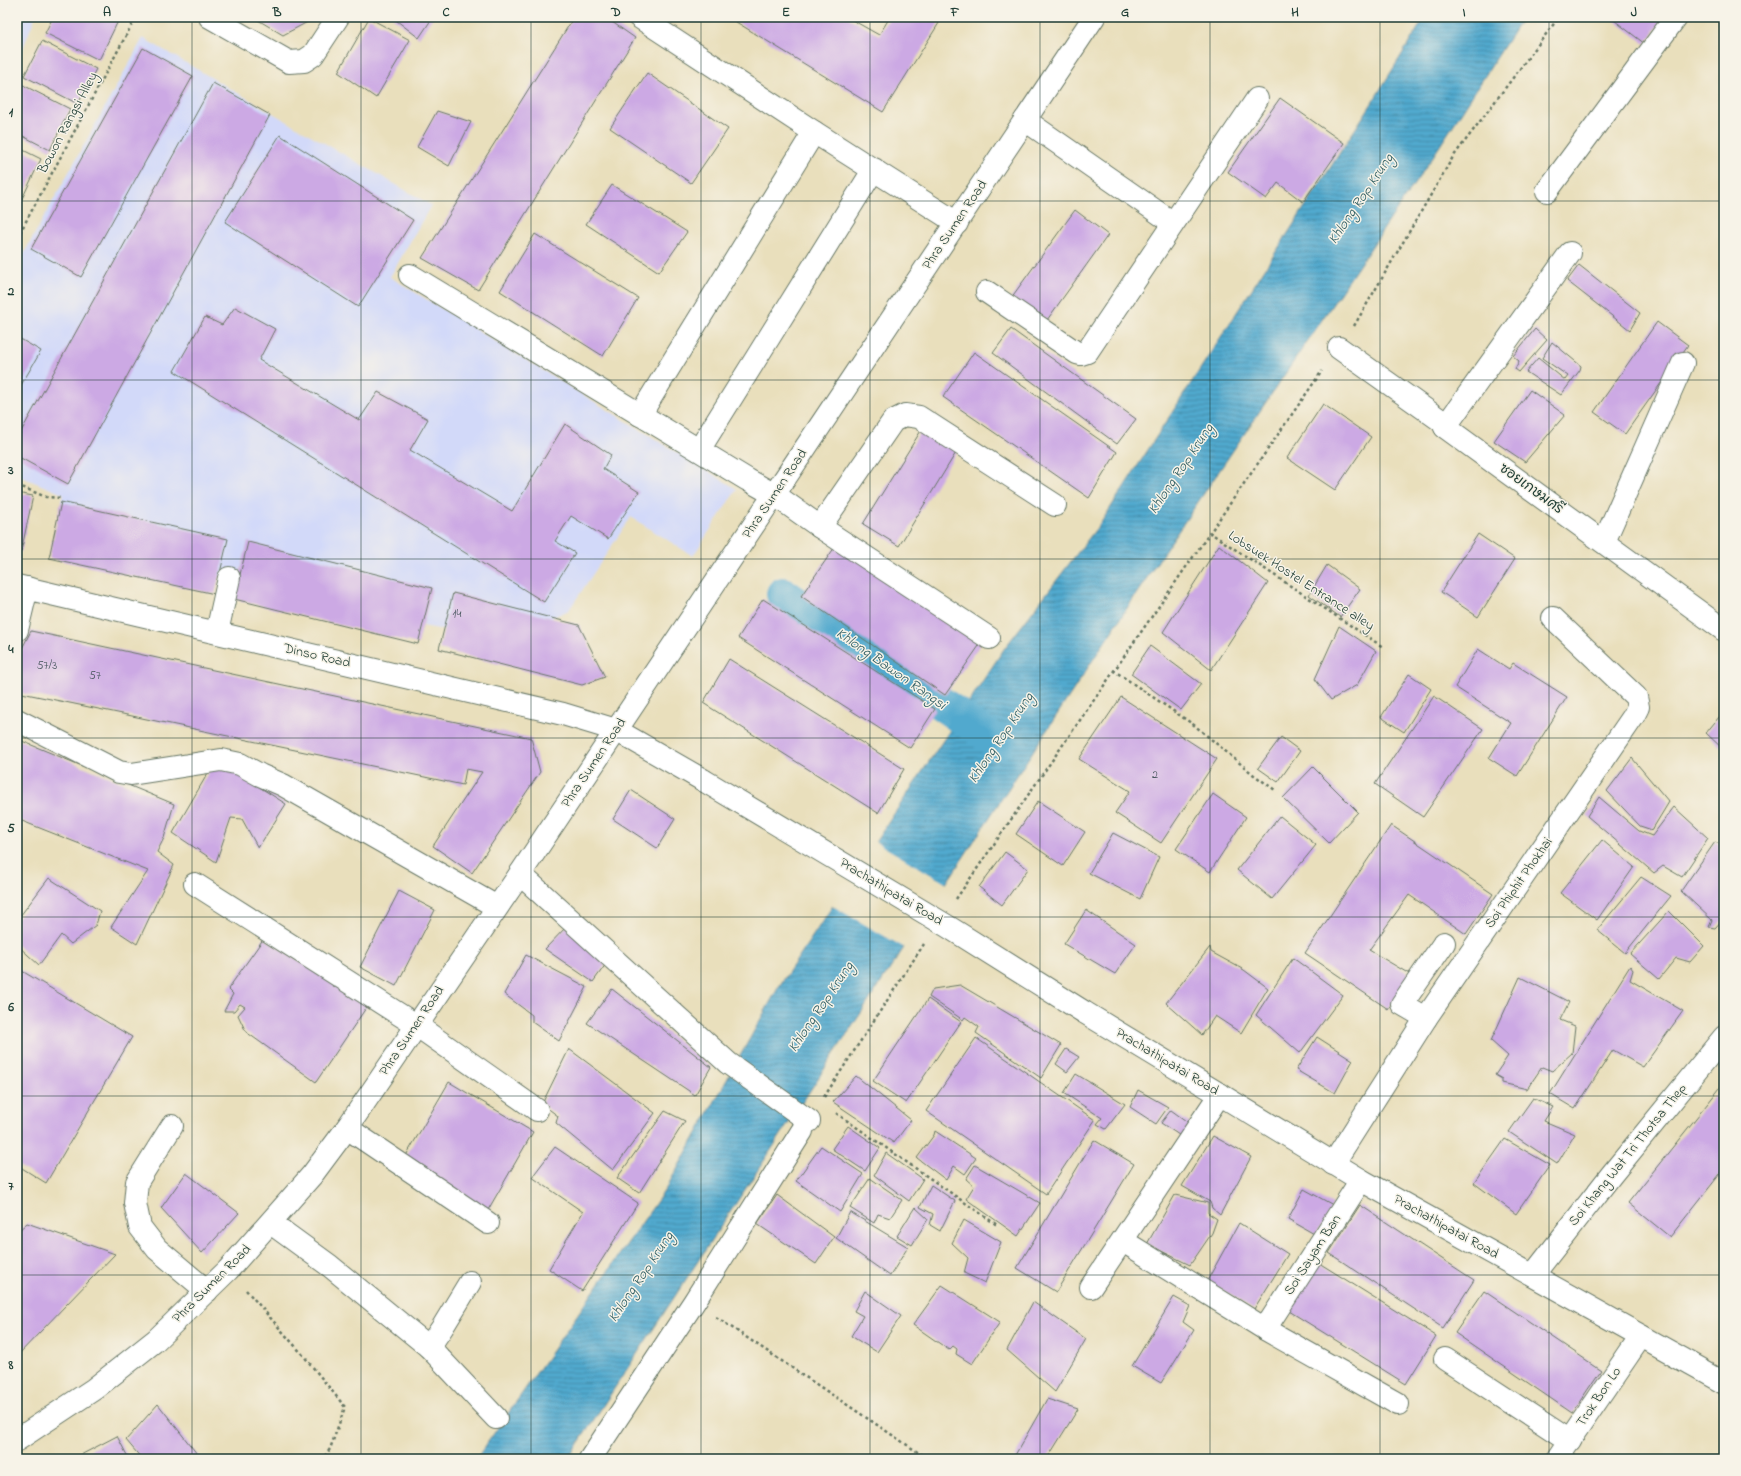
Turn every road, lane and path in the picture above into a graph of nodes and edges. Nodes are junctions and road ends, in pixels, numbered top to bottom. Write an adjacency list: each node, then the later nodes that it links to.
1 (136, 17): 15 (path, Bowon Rangsi Alley)
2 (210, 17): 3 (street)
3 (338, 17)
4 (639, 17): 10 (street)
5 (1094, 17): 9 (street, Phra Sumen Road)
6 (1559, 17): 19 (path)
7 (1676, 17): 12 (street)
8 (1258, 99): 14 (street)
9 (1025, 120): 13 (street, Phra Sumen Road); 14 (street)
10 (814, 132): 11 (street); 21 (street)
11 (874, 169): 13 (street); 23 (street)
12 (1548, 191)
13 (957, 223): 25 (street, Phra Sumen Road)
14 (1173, 223): 18 (street)
15 (17, 238)
16 (1570, 253): 22 (street)
17 (410, 275): 21 (street)
18 (986, 292)
19 (1339, 348): 22 (street, ซอยเกษมศรี); 29 (path)
20 (1683, 363): 30 (street)
21 (640, 415): 23 (street)
22 (1445, 427): 30 (street, ซอยเกษมศรี)
23 (699, 450): 25 (street)
24 (17, 485): 26 (path)
25 (775, 495): 28 (street); 41 (street, Phra Sumen Road)
26 (62, 498)
27 (1055, 505): 28 (street)
28 (820, 527): 37 (street)
29 (1209, 532): 38 (path, Lobsuek Hostel Entrance alley); 39 (path)
30 (1604, 542): 35 (street, ซอยเกษมศรี)
31 (229, 578): 36 (street)
32 (22, 587): 34 (street); 36 (street, Dinso Road)
33 (1553, 618): 49 (street, Soi Phiphit Phokhai)
34 (17, 630)
35 (1724, 630)
36 (217, 632): 41 (street, Dinso Road)
37 (989, 638)
38 (1383, 647)
39 (1113, 670): 42 (path); 45 (path)
40 (17, 720): 46 (street)
41 (616, 730): 43 (street, Phra Sumen Road); 52 (street, Prachathipatai Road, bridge)
42 (1276, 790)
43 (520, 874): 46 (street, Phra Sumen Road); 55 (street)
44 (195, 884): 50 (street)
45 (954, 901)
46 (497, 907): 50 (street, Phra Sumen Road)
47 (929, 938): 53 (path)
48 (1444, 943): 49 (street)
49 (1426, 1018): 58 (street, Soi Phiphit Phokhai)
50 (416, 1025): 54 (street); 57 (street, Phra Sumen Road)
51 (1724, 1037): 65 (street, Soi Khang Wat Tri Thotsa Thep)
52 (1220, 1094): 58 (street, Prachathipatai Road); 63 (street)
53 (820, 1102): 55 (path); 62 (path)
54 (537, 1110)
55 (805, 1123): 69 (street)
56 (172, 1126): 68 (street)
57 (346, 1128): 60 (street, Phra Sumen Road); 61 (street)
58 (1333, 1164): 59 (street, Prachathipatai Road)
59 (1361, 1180): 65 (street, Prachathipatai Road); 70 (street, Soi Sayam Ban)
60 (271, 1223): 64 (street, Phra Sumen Road); 72 (street)
61 (488, 1223)
62 (997, 1225)
63 (1123, 1241): 67 (street); 70 (street)
64 (228, 1270): 68 (street, Phra Sumen Road); 79 (path)
65 (1533, 1275): 71 (street, Prachathipatai Road)
66 (470, 1282): 72 (street)
67 (1091, 1287)
68 (206, 1291): 77 (street, Phra Sumen Road)
69 (694, 1302): 80 (street); 81 (path)
70 (1265, 1329): 75 (street)
71 (1641, 1336): 74 (street, Prachathipatai Road); 78 (street, Trok Bon Lo)
72 (429, 1346): 76 (street)
73 (1445, 1359): 78 (street)
74 (1724, 1382)
75 (1398, 1404)
76 (496, 1418)
77 (17, 1440)
78 (1570, 1441): 82 (street, Trok Bon Lo)
79 (322, 1459)
80 (590, 1459)
81 (928, 1459)
82 (1557, 1459)

